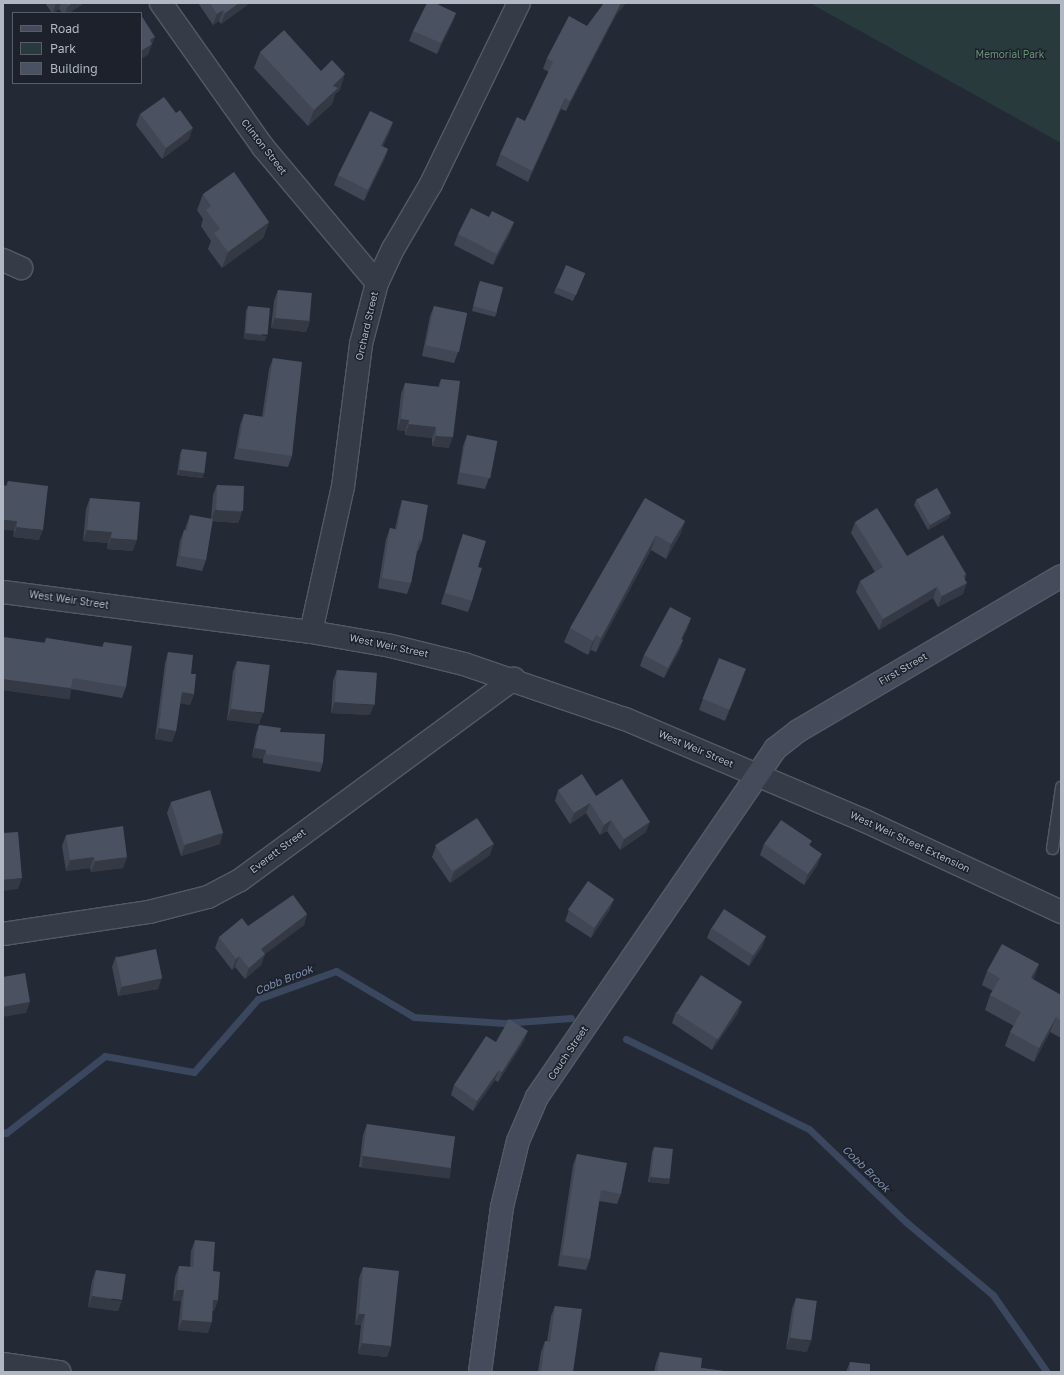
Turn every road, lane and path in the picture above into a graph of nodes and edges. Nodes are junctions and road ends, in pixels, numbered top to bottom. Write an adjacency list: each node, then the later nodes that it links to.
1 (161, 3): 3 (street, Clinton Street)
2 (519, 3): 3 (street, Orchard Street)
3 (377, 283): 6 (street, Orchard Street)
4 (1061, 576): 8 (street, First Street)
5 (3, 592): 6 (street, West Weir Street)
6 (311, 632): 7 (street, West Weir Street)
7 (514, 679): 8 (street, West Weir Street); 12 (street, Everett Street)
8 (757, 775): 11 (street, West Weir Street Extension); 15 (street, Couch Street)
9 (1061, 787): 10 (lane)
10 (1052, 848)
11 (1061, 912)
12 (3, 934)
13 (3, 1364): 14 (street)
14 (59, 1372)
15 (480, 1372)

